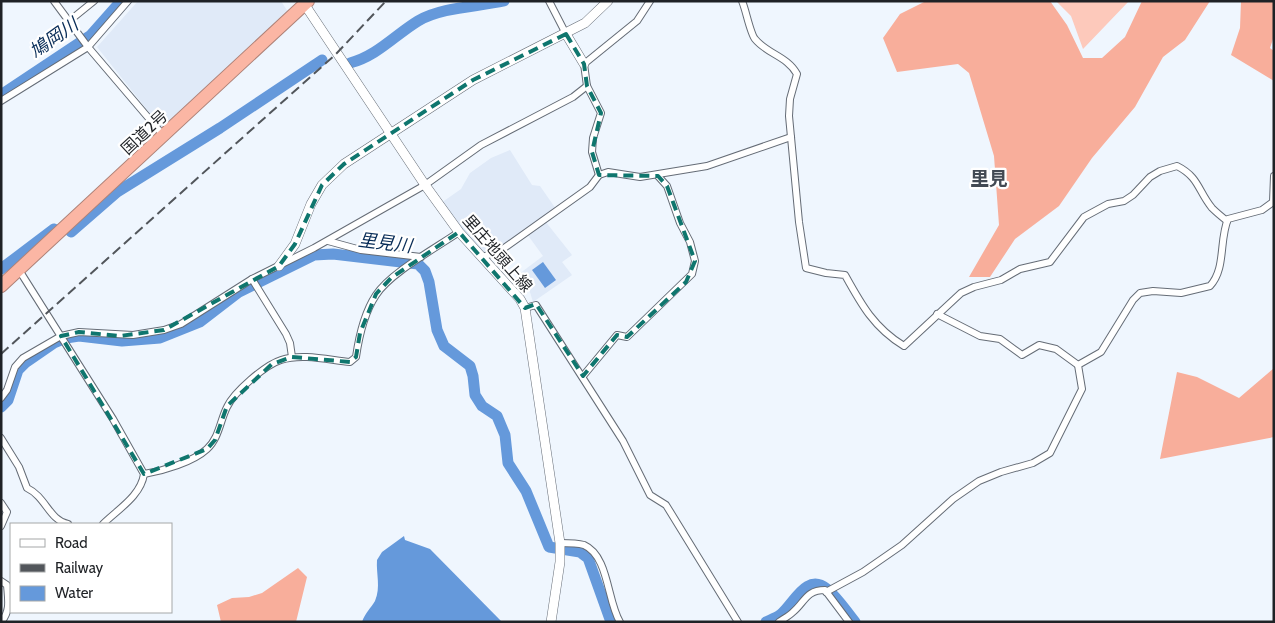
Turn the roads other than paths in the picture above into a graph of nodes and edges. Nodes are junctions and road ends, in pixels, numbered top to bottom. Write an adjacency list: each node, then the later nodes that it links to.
1 (54, 1): 9 (street)
2 (94, 1): 9 (street)
3 (128, 1): 12 (street)
4 (549, 1): 10 (street)
5 (608, 1): 10 (main road)
6 (650, 1): 13 (street)
7 (742, 1): 18 (street)
8 (307, 3): 16 (main road, 里庄地頭上線); 17 (highway, 国道2号)
9 (70, 22): 11 (street); 12 (street)
10 (566, 34): 13 (main road); 16 (main road)
11 (42, 44)
12 (88, 47): 15 (street); 17 (street)
13 (584, 64): 14 (street)
14 (587, 86): 19 (street); 22 (street)
15 (1, 101)
16 (390, 132): 22 (main road, 里庄地頭上線); 28 (main road)
17 (164, 136): 29 (highway, 国道2号)
18 (791, 137): 20 (street); 33 (street)
19 (599, 175): 20 (street); 26 (street)
20 (658, 176): 37 (street)
21 (1274, 176): 23 (street)
22 (424, 185): 24 (main road, 里庄地頭上線); 25 (street)
23 (1227, 221): 33 (street); 36 (street)
24 (459, 232): 26 (main road, 里庄地頭上線); 27 (street)
25 (328, 241): 27 (street); 28 (street)
26 (482, 257): 32 (main road, 里庄地頭上線)
27 (420, 258): 35 (street)
28 (279, 266): 30 (street)
29 (19, 270): 31 (highway, 国道2号); 34 (street)
30 (252, 280): 34 (street); 35 (street)
31 (1, 286)
32 (526, 308): 37 (street); 45 (main road, 里庄地頭上線)
33 (937, 314): 36 (street)
34 (60, 336): 38 (street); 40 (street)
35 (292, 358): 40 (street)
36 (1078, 365): 47 (street)
37 (583, 376): 51 (street)
38 (1, 398)
39 (1, 438): 42 (street)
40 (144, 474): 43 (street)
41 (1, 503): 44 (street)
42 (64, 523)
43 (104, 523)
44 (1, 526)
45 (560, 548): 49 (main road, 里庄地頭上線); 50 (street)
46 (1, 581): 48 (street)
47 (826, 592): 52 (street); 53 (street)
48 (1, 622)
49 (550, 622)
50 (620, 622)
51 (738, 622)
52 (779, 622)
53 (849, 622)

